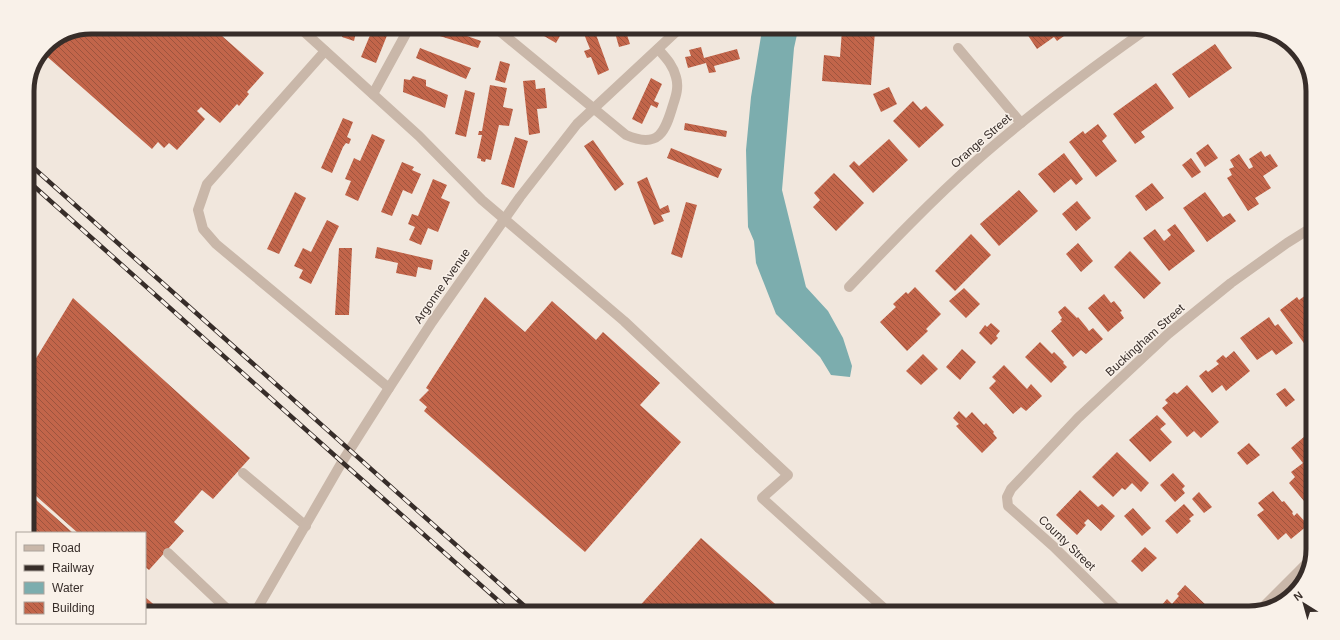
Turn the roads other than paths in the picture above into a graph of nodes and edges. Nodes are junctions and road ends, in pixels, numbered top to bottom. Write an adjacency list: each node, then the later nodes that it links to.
1 (307, 34): 8 (street)
2 (406, 34): 9 (street)
3 (507, 34): 10 (street)
4 (675, 34): 7 (street, Argonne Avenue)
5 (1140, 34): 11 (street, Orange Street)
6 (958, 48): 11 (street)
7 (658, 49): 10 (street, Argonne Avenue); 10 (street)
8 (325, 51): 9 (street); 15 (street)
9 (373, 94): 12 (street)
10 (593, 108): 12 (street, Argonne Avenue)
11 (1021, 123): 14 (street, Orange Street)
12 (505, 220): 15 (street, Argonne Avenue); 24 (street)
13 (1306, 232): 17 (street, Buckingham Street)
14 (849, 287)
15 (389, 388): 18 (street, Argonne Avenue)
16 (243, 473): 18 (street)
17 (1010, 489): 25 (street, County Street)
18 (306, 526): 23 (street, Argonne Avenue)
19 (168, 553): 22 (street)
20 (1303, 567): 21 (street)
21 (1267, 603)
22 (224, 606)
23 (259, 606)
24 (880, 606)
25 (1114, 606)

